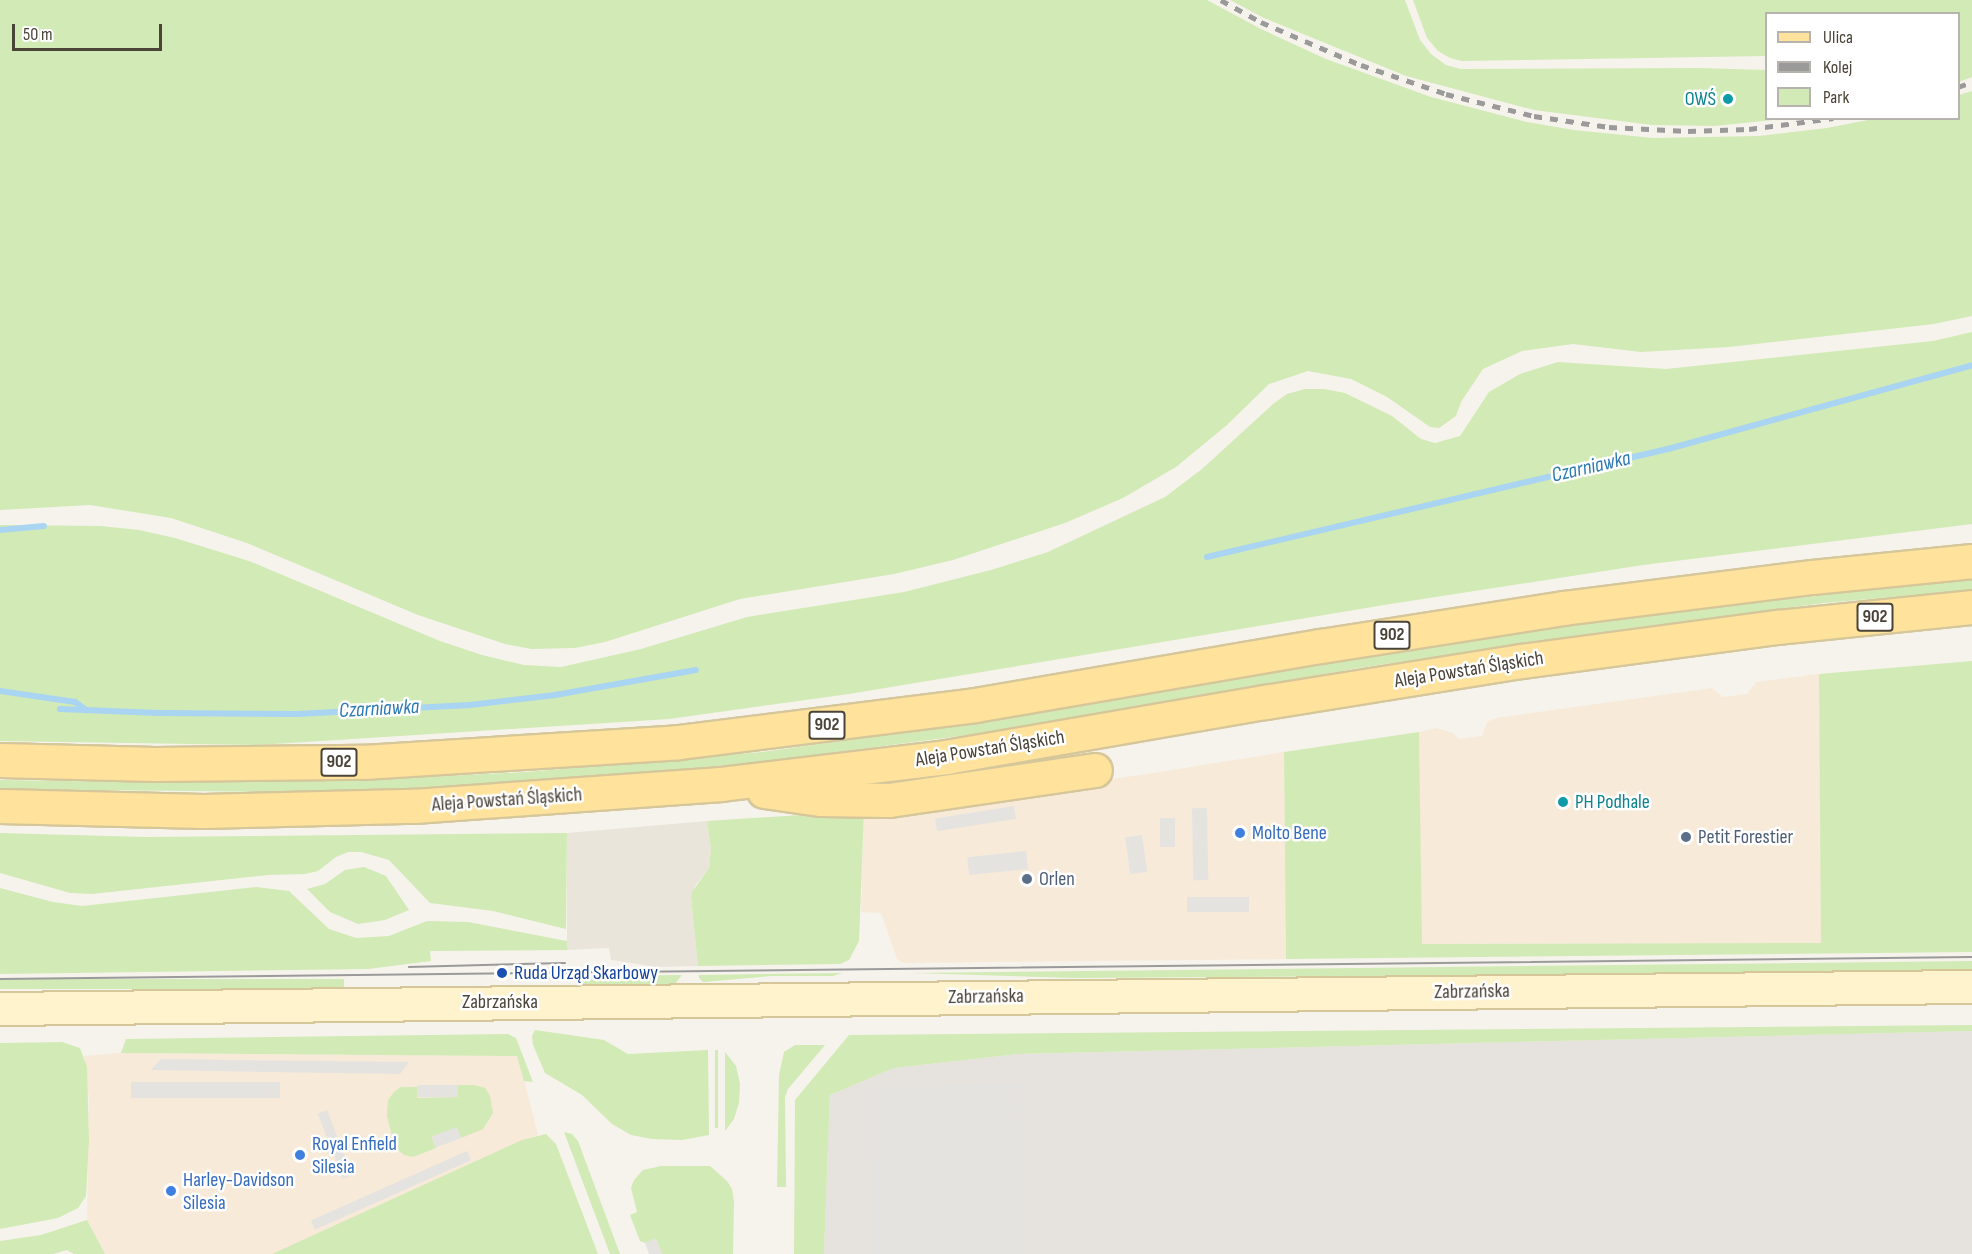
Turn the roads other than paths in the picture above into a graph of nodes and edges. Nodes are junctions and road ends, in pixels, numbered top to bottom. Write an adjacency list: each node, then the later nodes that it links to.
1 (1972, 548): 3 (main road)
2 (1972, 561): 3 (main road, 902)
3 (1812, 577): 7 (main road, 902)
4 (1972, 607): 6 (main road, Aleja Powstań Śląskich / 902)
5 (1972, 626): 6 (main road)
6 (1778, 627): 9 (main road, Aleja Powstań Śląskich / 902)
7 (0, 760)
8 (1095, 770): 9 (main road)
9 (721, 784): 10 (main road, Aleja Powstań Śląskich / 902)
10 (0, 806)
11 (1972, 987): 12 (main road, Zabrzańska)
12 (0, 1009)

